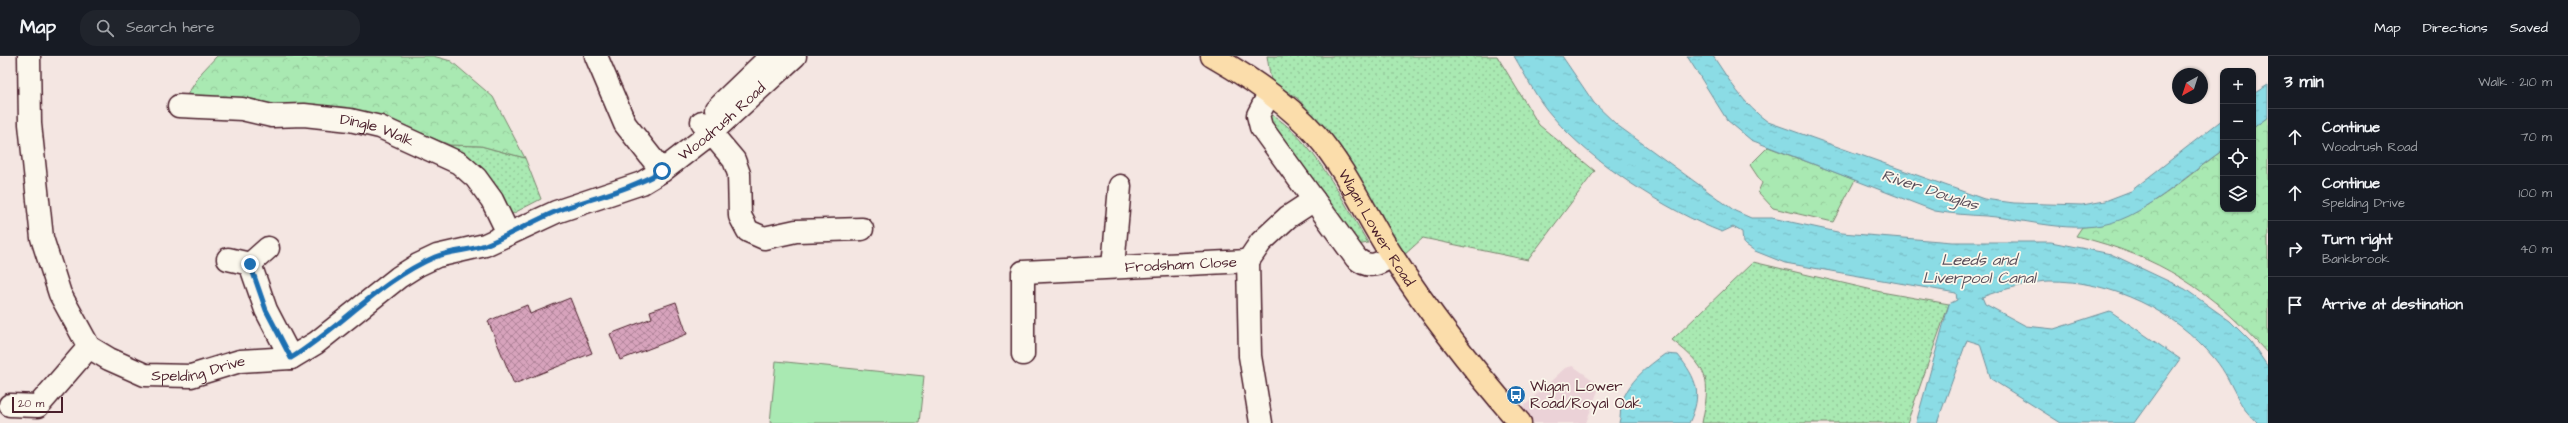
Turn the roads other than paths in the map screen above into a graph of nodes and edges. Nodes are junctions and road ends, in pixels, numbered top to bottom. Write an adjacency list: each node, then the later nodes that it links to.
1 (29, 56): 20 (street)
2 (596, 56): 9 (street)
3 (771, 56): 8 (street, Woodrush Road)
4 (795, 56): 8 (street, Woodrush Road)
5 (1212, 56): 6 (main road, Wigan Lower Road)
6 (1269, 94): 11 (street); 15 (main road, Wigan Lower Road)
7 (179, 106): 12 (street, Dingle Walk)
8 (707, 127): 9 (street, Woodrush Road); 13 (street)
9 (657, 166): 12 (street, Woodrush Road)
10 (1120, 186): 19 (street, Frodsham Close)
11 (1314, 200): 15 (street); 17 (street)
12 (508, 233): 22 (street, Spelding Drive)
13 (848, 234)
14 (268, 248): 18 (street)
15 (1392, 256): 25 (main road, Wigan Lower Road)
16 (228, 259): 18 (street)
17 (1248, 261): 19 (street, Frodsham Close); 24 (street)
18 (250, 264): 22 (street)
19 (1113, 267): 21 (street, Frodsham Close)
20 (89, 347): 22 (street, Spelding Drive); 23 (street)
21 (1023, 354)
22 (291, 358)
23 (10, 405)
24 (1260, 423)
25 (1520, 423)

